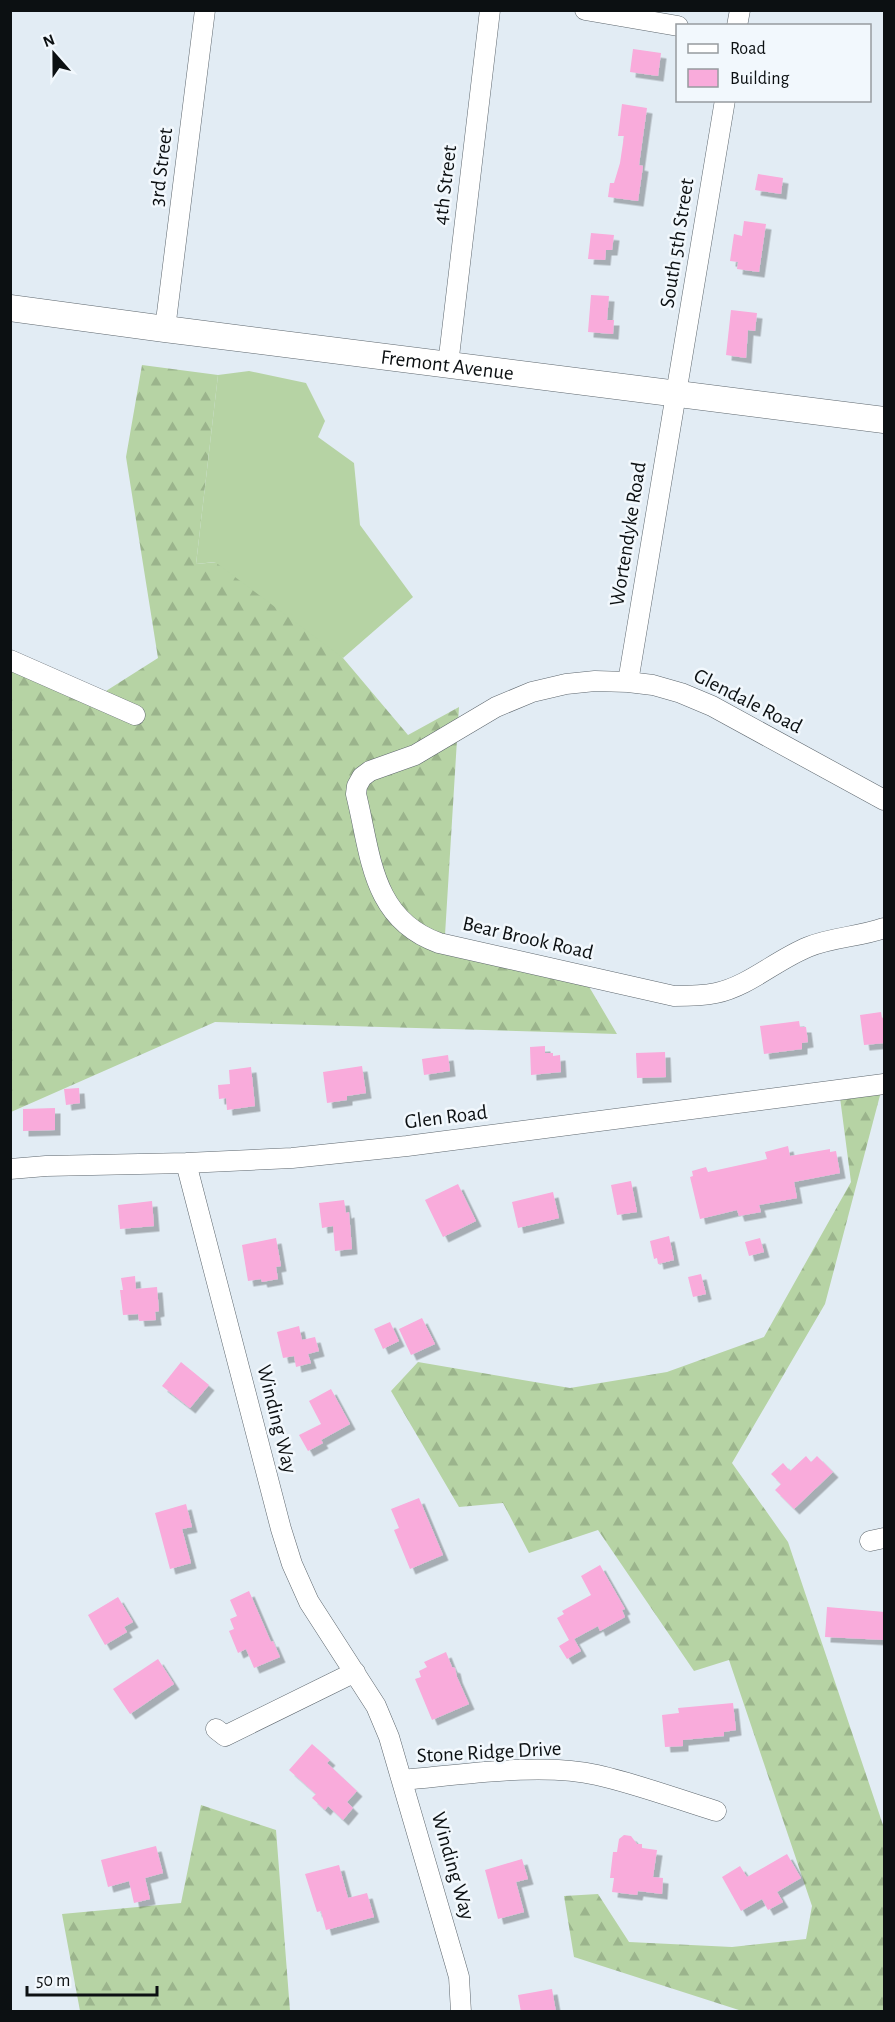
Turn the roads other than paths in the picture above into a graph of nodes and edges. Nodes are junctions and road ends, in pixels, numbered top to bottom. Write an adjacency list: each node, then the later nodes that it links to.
1 (205, 10): 7 (street, 3rd Street)
2 (490, 10): 8 (street, 4th Street)
3 (585, 10): 4 (street)
4 (676, 26)
5 (725, 102): 9 (street, South 5th Street)
6 (10, 308): 7 (street, Fremont Avenue)
7 (165, 329): 8 (street, Fremont Avenue)
8 (448, 365): 9 (street, Fremont Avenue)
9 (676, 393): 10 (street, Fremont Avenue); 12 (street, Wortendyke Road)
10 (885, 420)
11 (10, 660): 13 (street)
12 (628, 682): 14 (street, Glendale Road); 15 (street, Glendale Road)
13 (135, 714)
14 (447, 735): 16 (street, Bear Brook Road)
15 (885, 800)
16 (885, 928)
17 (885, 1084): 18 (street, Glen Road)
18 (186, 1163): 19 (street, Glen Road); 20 (street, Winding Way)
19 (10, 1169)
20 (356, 1672): 21 (street); 22 (street, Winding Way)
21 (216, 1729)
22 (403, 1780): 23 (street, Stone Ridge Drive); 24 (street, Winding Way)
23 (716, 1811)
24 (461, 2012)

